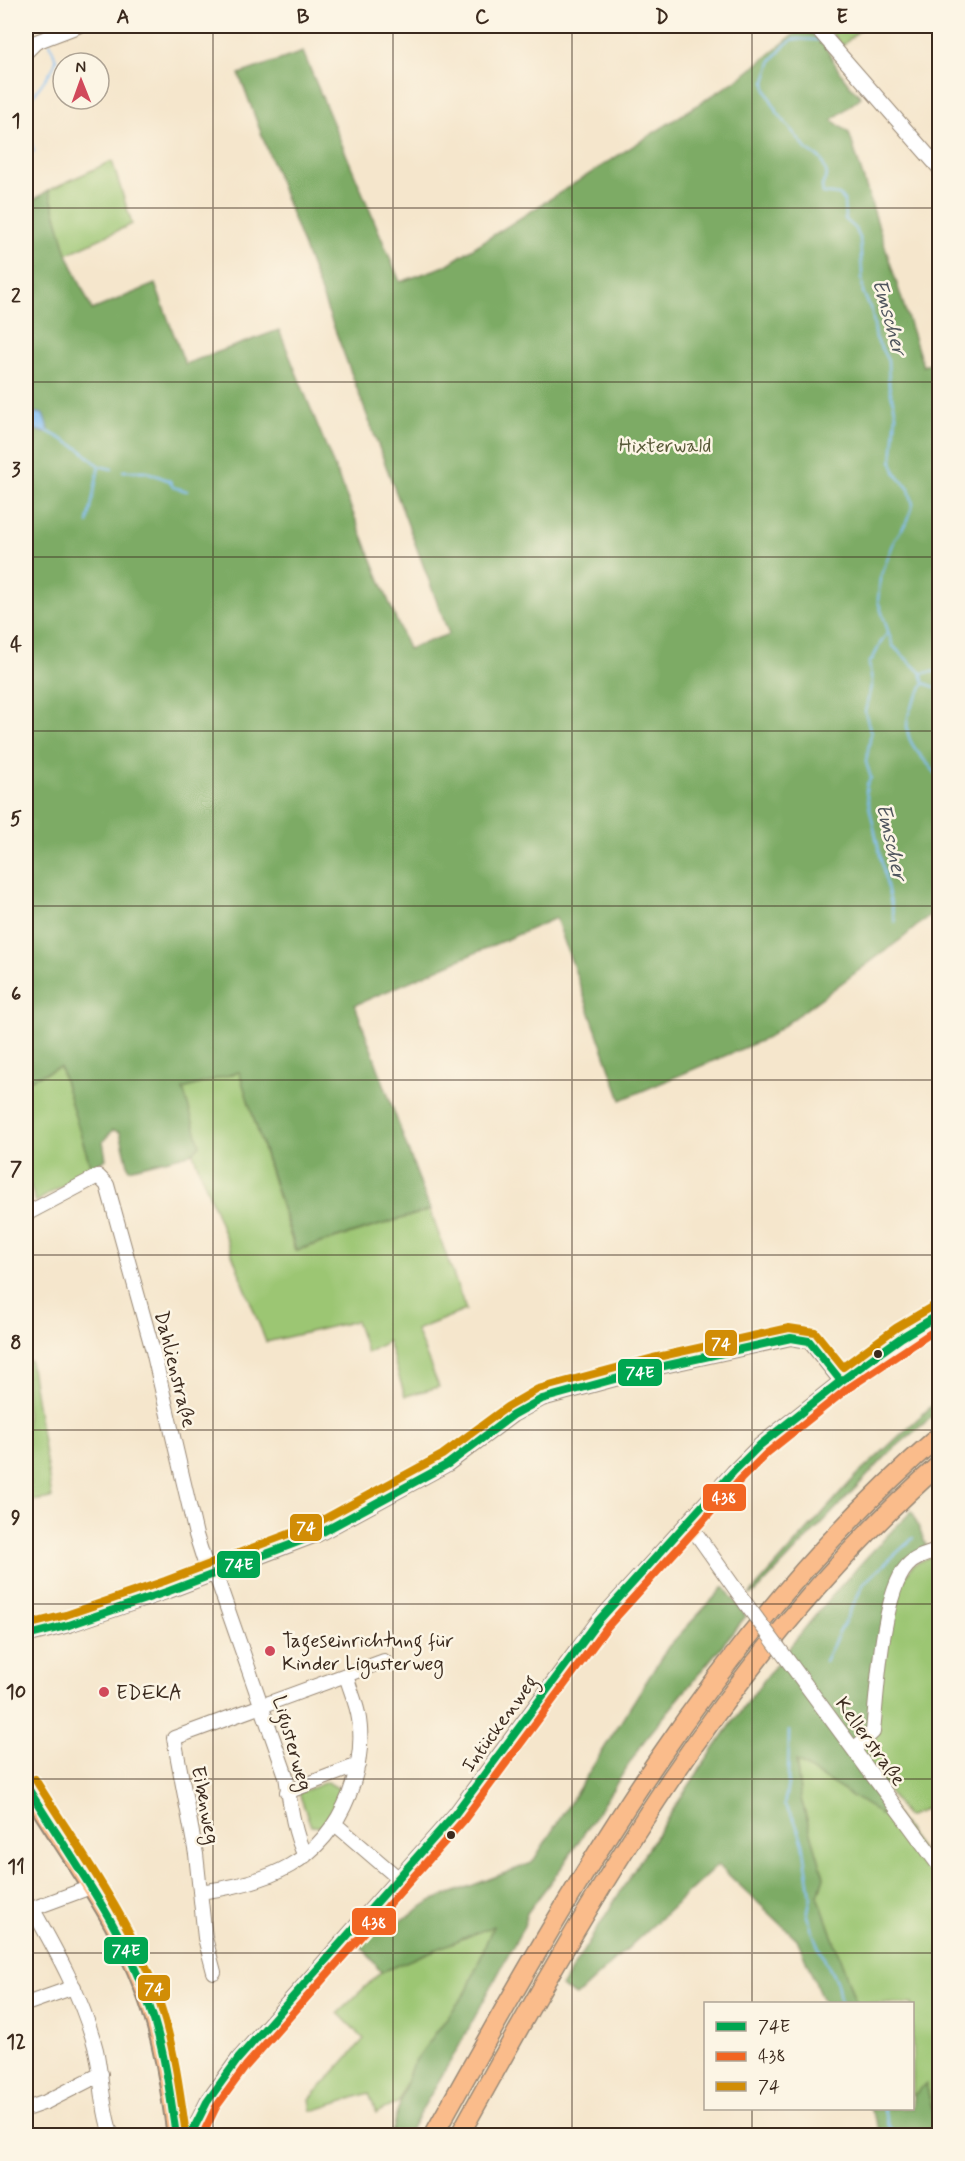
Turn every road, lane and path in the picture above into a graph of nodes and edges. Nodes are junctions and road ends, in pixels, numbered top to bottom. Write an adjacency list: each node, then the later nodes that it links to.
1 (78, 26): 3 (street)
2 (815, 26): 4 (street)
3 (26, 52)
4 (939, 169)
5 (26, 1214): 12 (street, Dahlienstraße)
6 (939, 1314): 7 (street, Intückenweg)
7 (841, 1381): 10 (street, Intückenweg); 12 (street)
8 (939, 1435): 36 (highway)
9 (939, 1464): 37 (highway)
10 (688, 1522): 17 (street, Kellerstraße, bridge); 24 (street, Intückenweg)
11 (939, 1550): 17 (street)
12 (212, 1574): 13 (street); 16 (street, Ligusterweg)
13 (26, 1636)
14 (384, 1661): 15 (street)
15 (346, 1675): 16 (street); 18 (street)
16 (262, 1705): 20 (street, Ligusterweg); 26 (street, Eibenweg)
17 (854, 1749): 23 (street, Kellerstraße)
18 (358, 1765): 20 (street); 21 (street)
19 (26, 1785): 25 (main road)
20 (286, 1792): 22 (street, Ligusterweg)
21 (335, 1824): 22 (street); 24 (street)
22 (305, 1856): 26 (street)
23 (939, 1867)
24 (398, 1878): 35 (street, Intückenweg)
25 (90, 1887): 27 (street); 34 (main road)
26 (200, 1892): 28 (street, Eibenweg)
27 (28, 1908): 29 (street)
28 (214, 1972)
29 (74, 1987): 30 (street); 31 (street)
30 (26, 2004)
31 (101, 2074): 32 (street); 33 (street)
32 (26, 2109)
33 (112, 2136)
34 (176, 2136)
35 (190, 2136)
36 (433, 2136)
37 (459, 2136)

